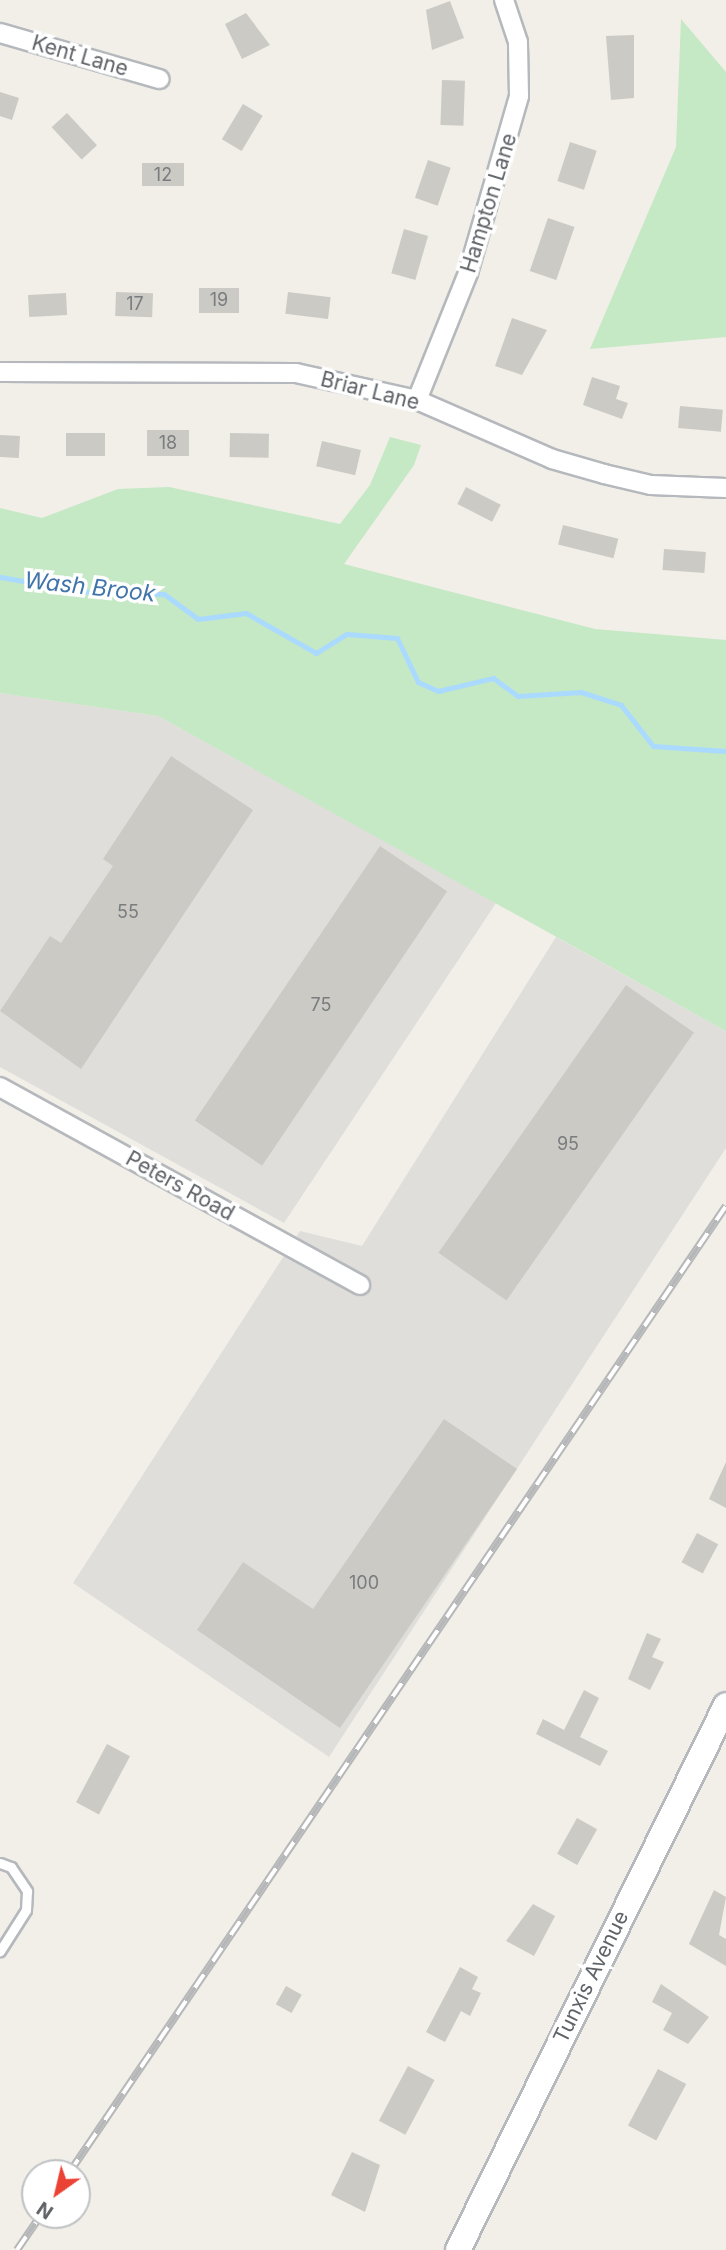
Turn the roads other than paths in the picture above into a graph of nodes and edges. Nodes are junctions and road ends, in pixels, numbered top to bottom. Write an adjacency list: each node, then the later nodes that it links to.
1 (504, 0): 5 (street, Hampton Lane)
2 (0, 33): 3 (street, Kent Lane)
3 (159, 79)
4 (0, 372): 5 (street, Briar Lane)
5 (417, 400): 6 (street, Briar Lane)
6 (726, 488)
7 (0, 1087): 8 (street, Peters Road)
8 (360, 1285)
9 (726, 1705): 12 (main road, Tunxis Avenue)
10 (0, 1863): 11 (lane)
11 (0, 1951)
12 (458, 2250)

